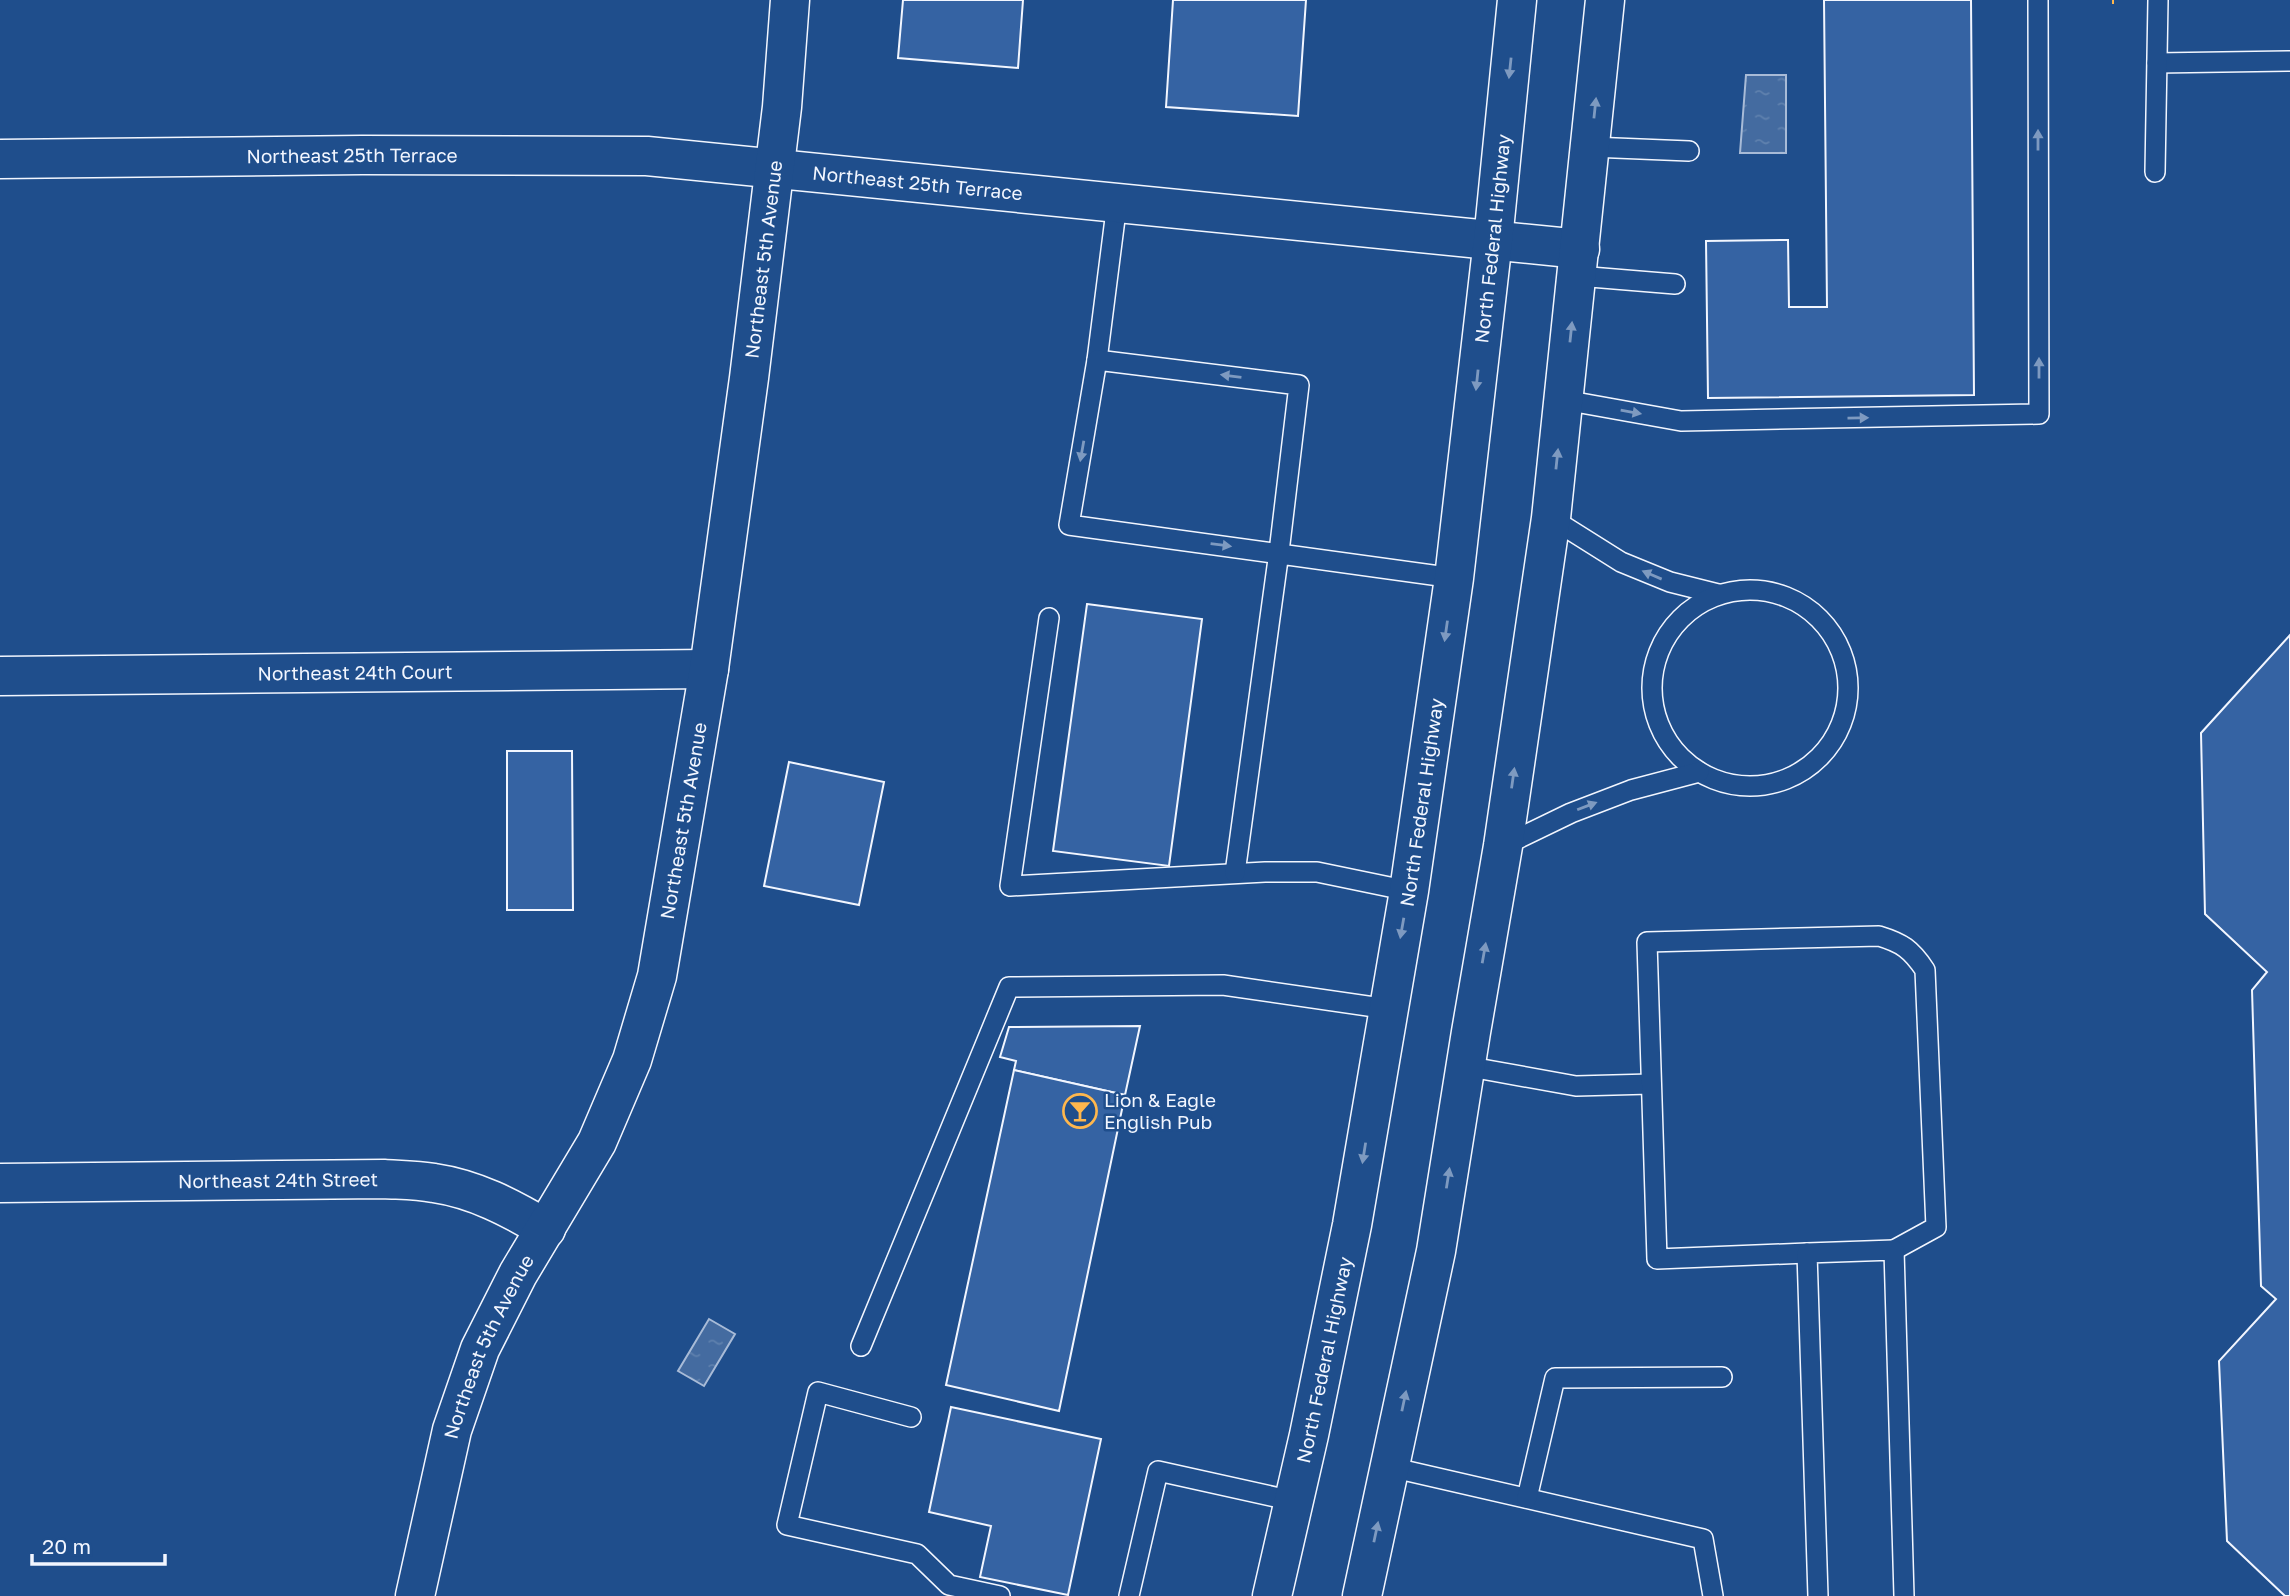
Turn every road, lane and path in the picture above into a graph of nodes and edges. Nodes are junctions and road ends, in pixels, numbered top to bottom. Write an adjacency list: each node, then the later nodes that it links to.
1 (790, 0): 11 (street, Northeast 5th Avenue)
2 (1517, 0): 14 (street, North Federal Highway, one-way to 14)
3 (1605, 0): 8 (street, one-way to 3)
4 (2038, 0): 18 (lane, one-way to 4)
5 (2158, 0): 7 (lane)
6 (2290, 61): 7 (lane)
7 (2157, 63): 12 (lane)
8 (1591, 147): 9 (lane); 15 (street)
9 (1689, 151)
10 (0, 159): 11 (street, Northeast 25th Terrace)
11 (775, 169): 13 (street, Northeast 25th Terrace); 24 (street, Northeast 5th Avenue)
12 (2155, 172)
13 (1116, 203): 14 (street, Northeast 25th Terrace); 17 (lane)
14 (1493, 240): 15 (street, Northeast 25th Terrace); 21 (street, North Federal Highway, one-way to 21)
15 (1579, 263): 16 (lane); 18 (street, one-way to 15)
16 (1675, 285)
17 (1097, 360): 20 (lane, one-way to 17); 20 (lane, one-way to 20)
18 (1564, 400): 19 (street, one-way to 18)
19 (1551, 517): 22 (lane, one-way to 19); 27 (street, one-way to 19)
20 (1279, 552): 21 (lane); 28 (lane)
21 (1454, 578): 29 (street, North Federal Highway, one-way to 29)
22 (1718, 594): 26 (lane); 26 (lane)
23 (1049, 618): 28 (lane)
24 (709, 669): 25 (street, Northeast 24th Court); 34 (street, Northeast 5th Avenue)
25 (0, 676)
26 (1699, 772): 27 (lane, one-way to 26)
27 (1503, 846): 31 (street, one-way to 27)
28 (1236, 873): 29 (lane)
29 (1409, 891): 30 (street, North Federal Highway, one-way to 30)
30 (1388, 1009): 37 (lane); 42 (street, North Federal Highway, one-way to 42)
31 (1465, 1066): 32 (lane); 40 (street, one-way to 31)
32 (1651, 1084): 35 (lane); 36 (lane)
33 (0, 1183): 34 (street, Northeast 24th Street)
34 (546, 1228): 43 (street, Northeast 5th Avenue)
35 (1895, 1250): 36 (lane); 50 (lane)
36 (1807, 1253): 49 (lane)
37 (861, 1346)
38 (1722, 1377): 41 (lane)
39 (911, 1417): 44 (lane)
40 (1390, 1468): 41 (lane); 47 (street, one-way to 40)
41 (1527, 1499): 48 (lane)
42 (1293, 1502): 45 (lane); 46 (street, North Federal Highway)
43 (415, 1596)
44 (1000, 1596)
45 (1129, 1596)
46 (1272, 1596)
47 (1362, 1596)
48 (1713, 1596)
49 (1818, 1596)
50 (1904, 1596)

